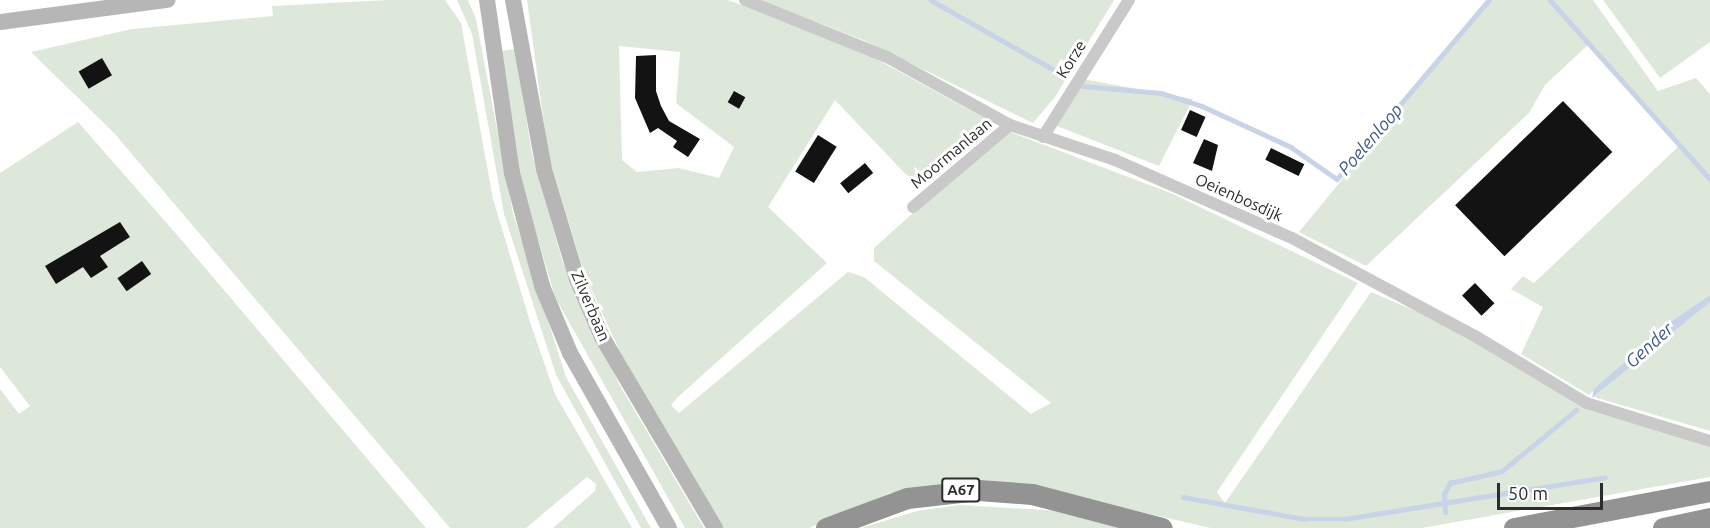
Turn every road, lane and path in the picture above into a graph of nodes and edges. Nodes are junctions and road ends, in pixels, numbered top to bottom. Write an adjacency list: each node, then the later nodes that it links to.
1 (168, 0): 8 (main road)
2 (476, 0): 10 (main road)
3 (487, 0): 10 (main road)
4 (513, 0): 9 (main road, Zilverbaan)
5 (523, 0): 9 (main road, Zilverbaan)
6 (745, 0): 11 (street, Oeienbosdijk)
7 (1129, 0): 12 (street, Korze)
8 (0, 22)
9 (525, 62): 18 (main road, Zilverbaan)
10 (494, 64): 17 (main road)
11 (1010, 125): 12 (street, Oeienbosdijk); 13 (street, Moormanlaan)
12 (1043, 136): 14 (street, Oeienbosdijk)
13 (913, 207)
14 (1710, 441)
15 (1710, 492): 21 (highway)
16 (1710, 518): 22 (highway)
17 (669, 528)
18 (715, 528)
19 (826, 528): 20 (highway, A67)
20 (1162, 528)
21 (1514, 528)
22 (1663, 528)

